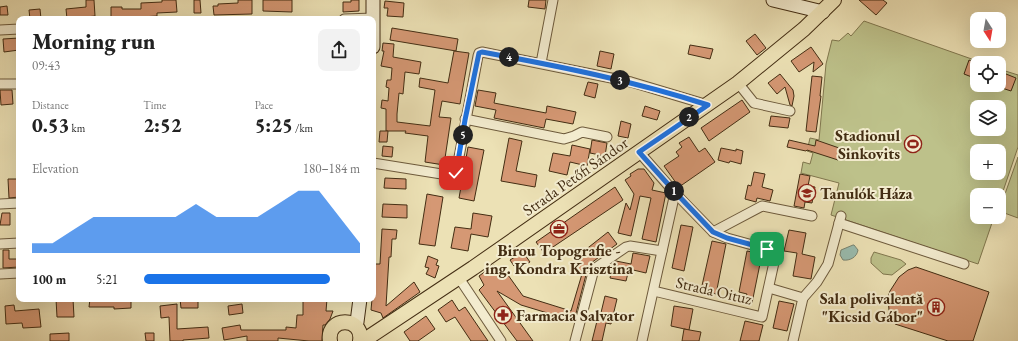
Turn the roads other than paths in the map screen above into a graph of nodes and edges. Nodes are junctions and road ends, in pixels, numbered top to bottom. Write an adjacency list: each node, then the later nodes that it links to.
1 (373, 0): 6 (main road)
2 (553, 0): 9 (street)
3 (773, 0): 5 (main road)
4 (834, 0): 5 (main road, Strada Petőfi Sándor)
5 (823, 12): 10 (main road, Strada Petőfi Sándor)
6 (374, 16)
7 (16, 29): 8 (street)
8 (0, 30)
9 (541, 63): 13 (street); 15 (street)
10 (738, 83): 13 (main road, Strada Petőfi Sándor); 14 (street)
11 (0, 84): 12 (street)
12 (16, 84)
13 (708, 105): 17 (main road, Strada Petőfi Sándor)
14 (790, 111)
15 (465, 120): 16 (street); 18 (street)
16 (607, 137)
17 (639, 152): 19 (street); 30 (main road, Strada Petőfi Sándor)
18 (376, 163)
19 (675, 192): 23 (street); 26 (street, Strada Oituz)
20 (16, 203): 21 (street)
21 (0, 204)
22 (812, 216): 23 (street)
23 (713, 232): 31 (street)
24 (16, 243): 25 (street)
25 (0, 244)
26 (662, 251): 32 (street, Strada Oituz); 38 (street)
27 (964, 264): 33 (street)
28 (16, 273): 29 (street)
29 (0, 274)
30 (459, 278): 35 (main road, Strada Petőfi Sándor); 37 (street)
31 (769, 288): 32 (street, Strada Oituz); 33 (street)
32 (654, 292): 39 (street, Strada Oituz)
33 (803, 298): 40 (street)
34 (359, 305): 35 (main road)
35 (356, 332): 36 (main road, Strada Petőfi Sándor)
36 (330, 341)
37 (501, 341)
38 (575, 341)
39 (642, 341)
40 (793, 341)

